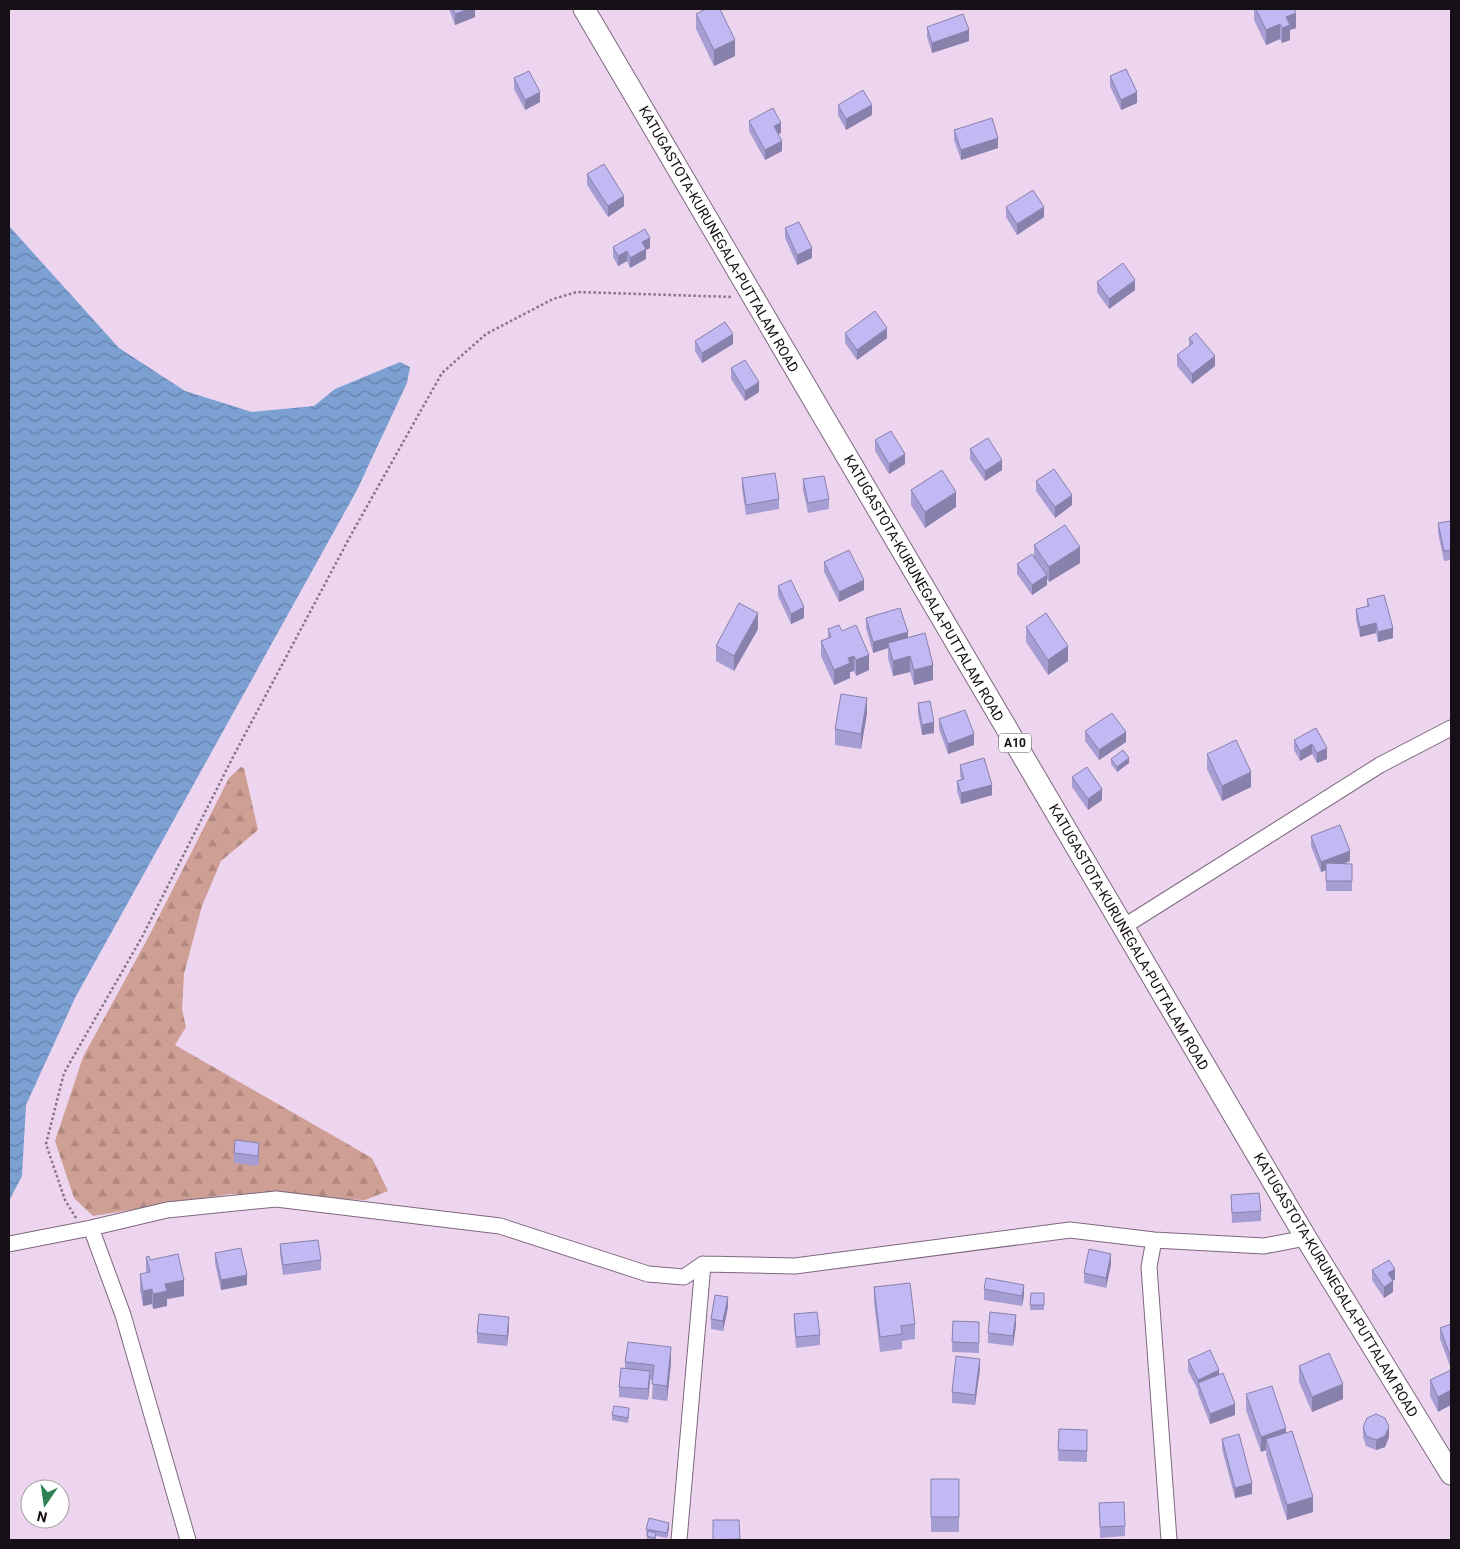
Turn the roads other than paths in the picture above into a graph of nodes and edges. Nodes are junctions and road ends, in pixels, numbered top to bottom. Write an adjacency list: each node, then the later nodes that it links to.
1 (584, 9): 3 (highway, KATUGASTOTA-KURUNEGALA-PUTTALAM ROAD / A10)
2 (1451, 728): 3 (street)
3 (1123, 927): 5 (highway, KATUGASTOTA-KURUNEGALA-PUTTALAM ROAD / A10)
4 (87, 1229): 7 (street); 8 (street); 10 (street)
5 (1306, 1238): 6 (street); 9 (highway, KATUGASTOTA-KURUNEGALA-PUTTALAM ROAD / A10)
6 (1154, 1240): 8 (street); 12 (street)
7 (9, 1244)
8 (703, 1264): 11 (street)
9 (1451, 1474)
10 (188, 1540)
11 (679, 1540)
12 (1169, 1540)

